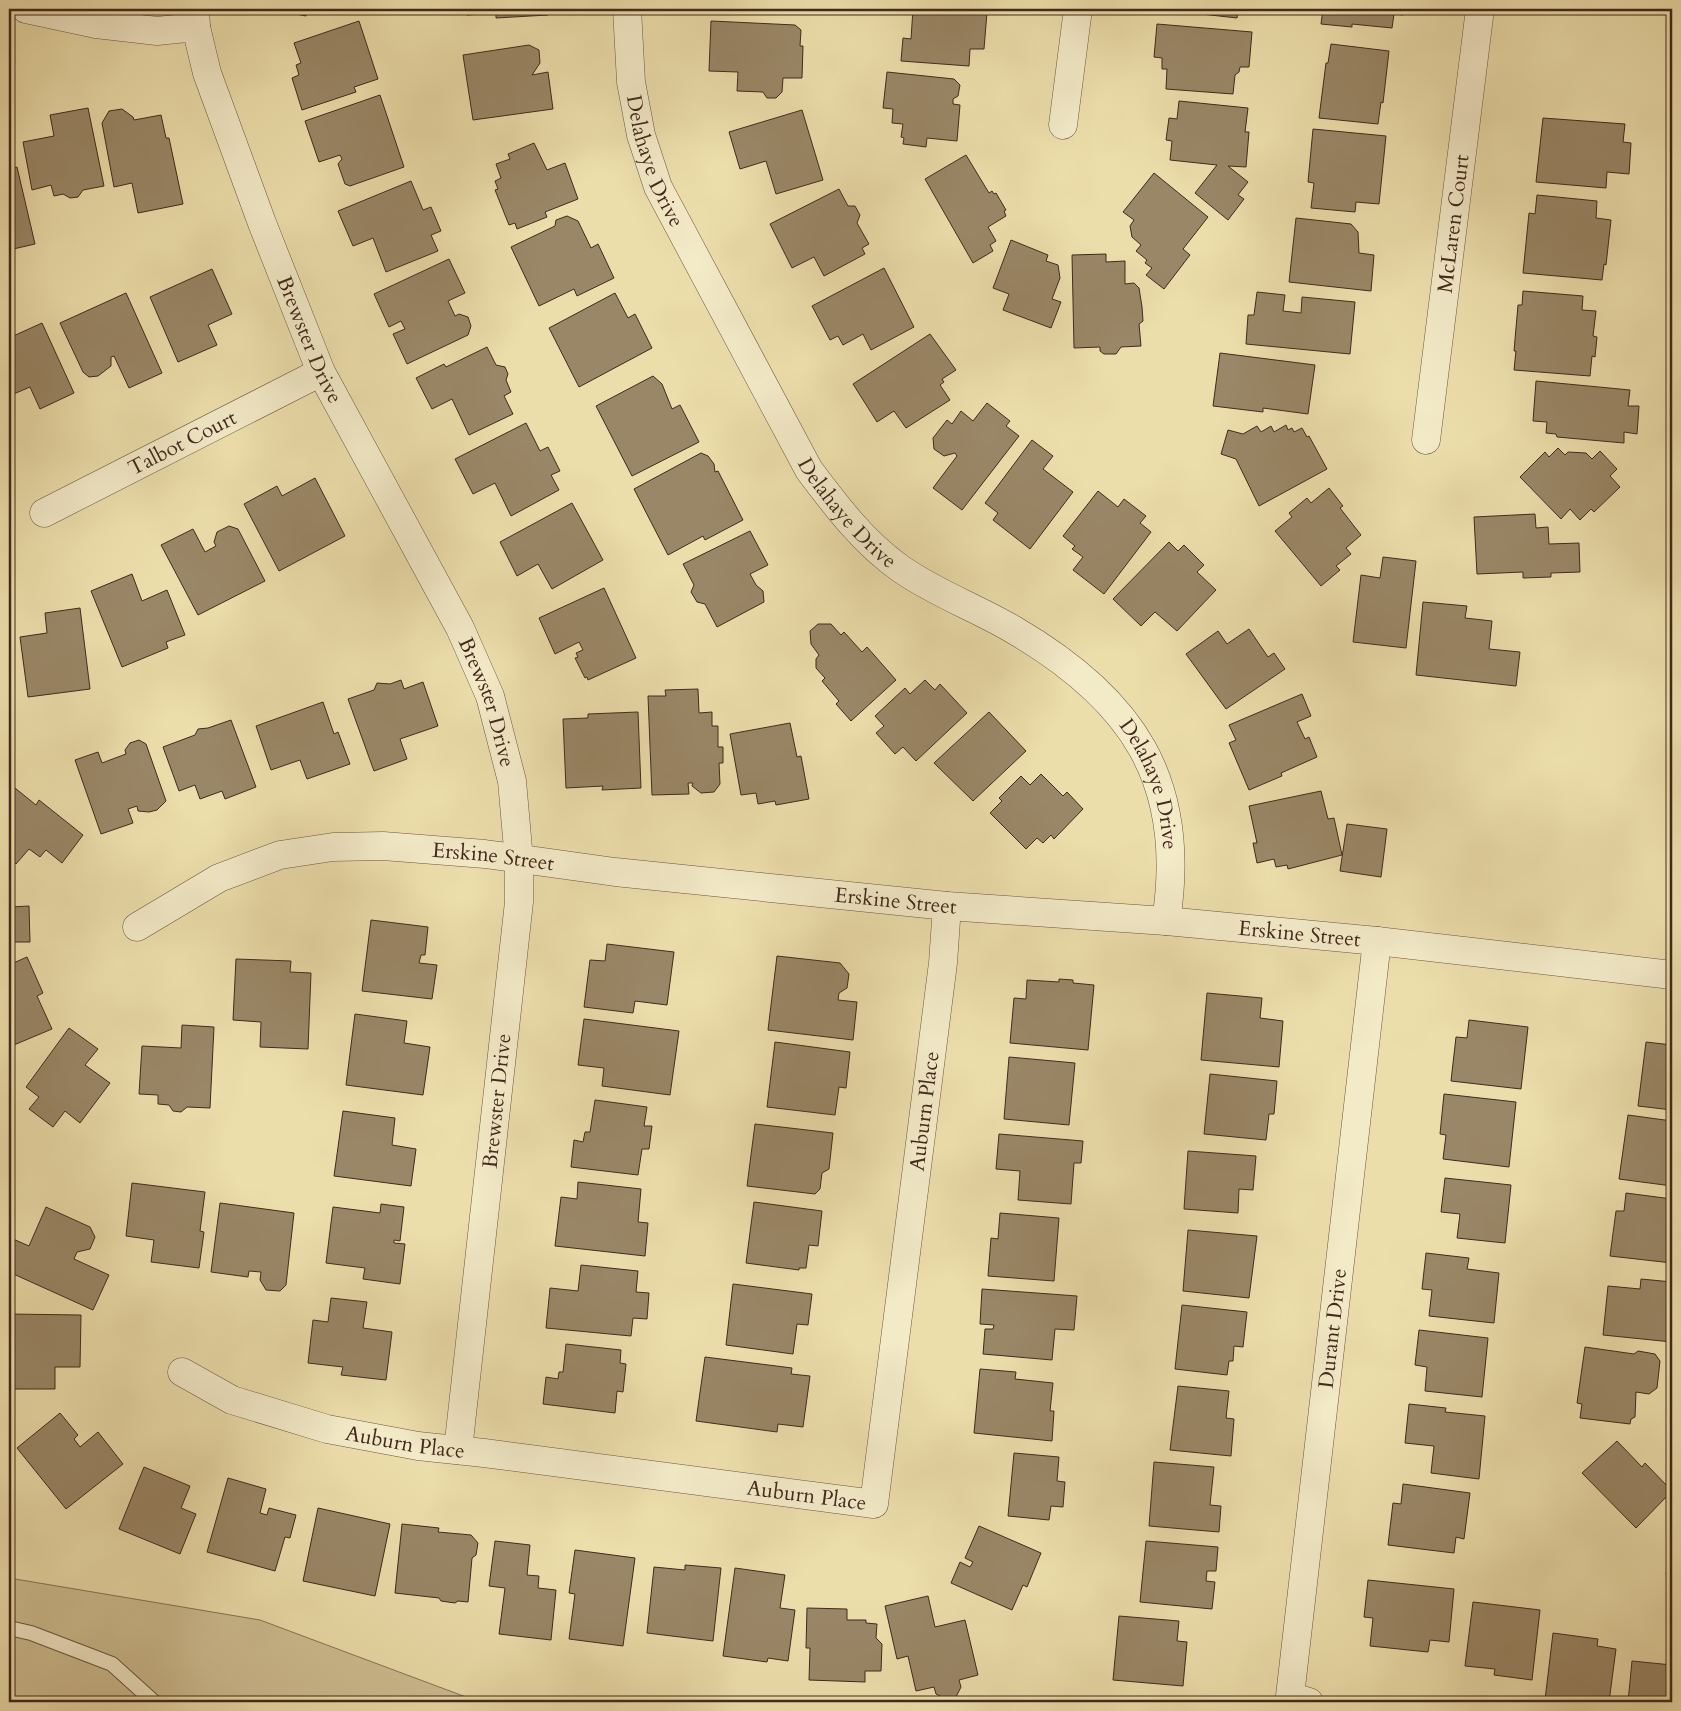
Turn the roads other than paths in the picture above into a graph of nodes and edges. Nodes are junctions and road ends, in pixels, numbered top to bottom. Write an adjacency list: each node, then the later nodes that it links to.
1 (26, 9): 5 (street)
2 (627, 9): 12 (street, Delahaye Drive)
3 (1078, 9): 6 (street)
4 (1480, 9): 8 (street, McLaren Court)
5 (196, 18): 7 (street, Brewster Drive)
6 (1063, 125)
7 (321, 372): 9 (street, Talbot Court); 10 (street, Brewster Drive)
8 (1426, 440)
9 (44, 513)
10 (519, 860): 11 (street, Erskine Street); 13 (street, Erskine Street); 17 (street, Brewster Drive)
11 (947, 906): 12 (street, Erskine Street); 17 (street, Auburn Place)
12 (1166, 921): 14 (street, Erskine Street)
13 (137, 927)
14 (1377, 941): 15 (street, Erskine Street); 20 (street, Durant Drive)
15 (1672, 975)
16 (182, 1372): 17 (street, Auburn Place)
17 (458, 1450)
18 (9, 1628): 19 (lane)
19 (154, 1702)
20 (1310, 1702)

